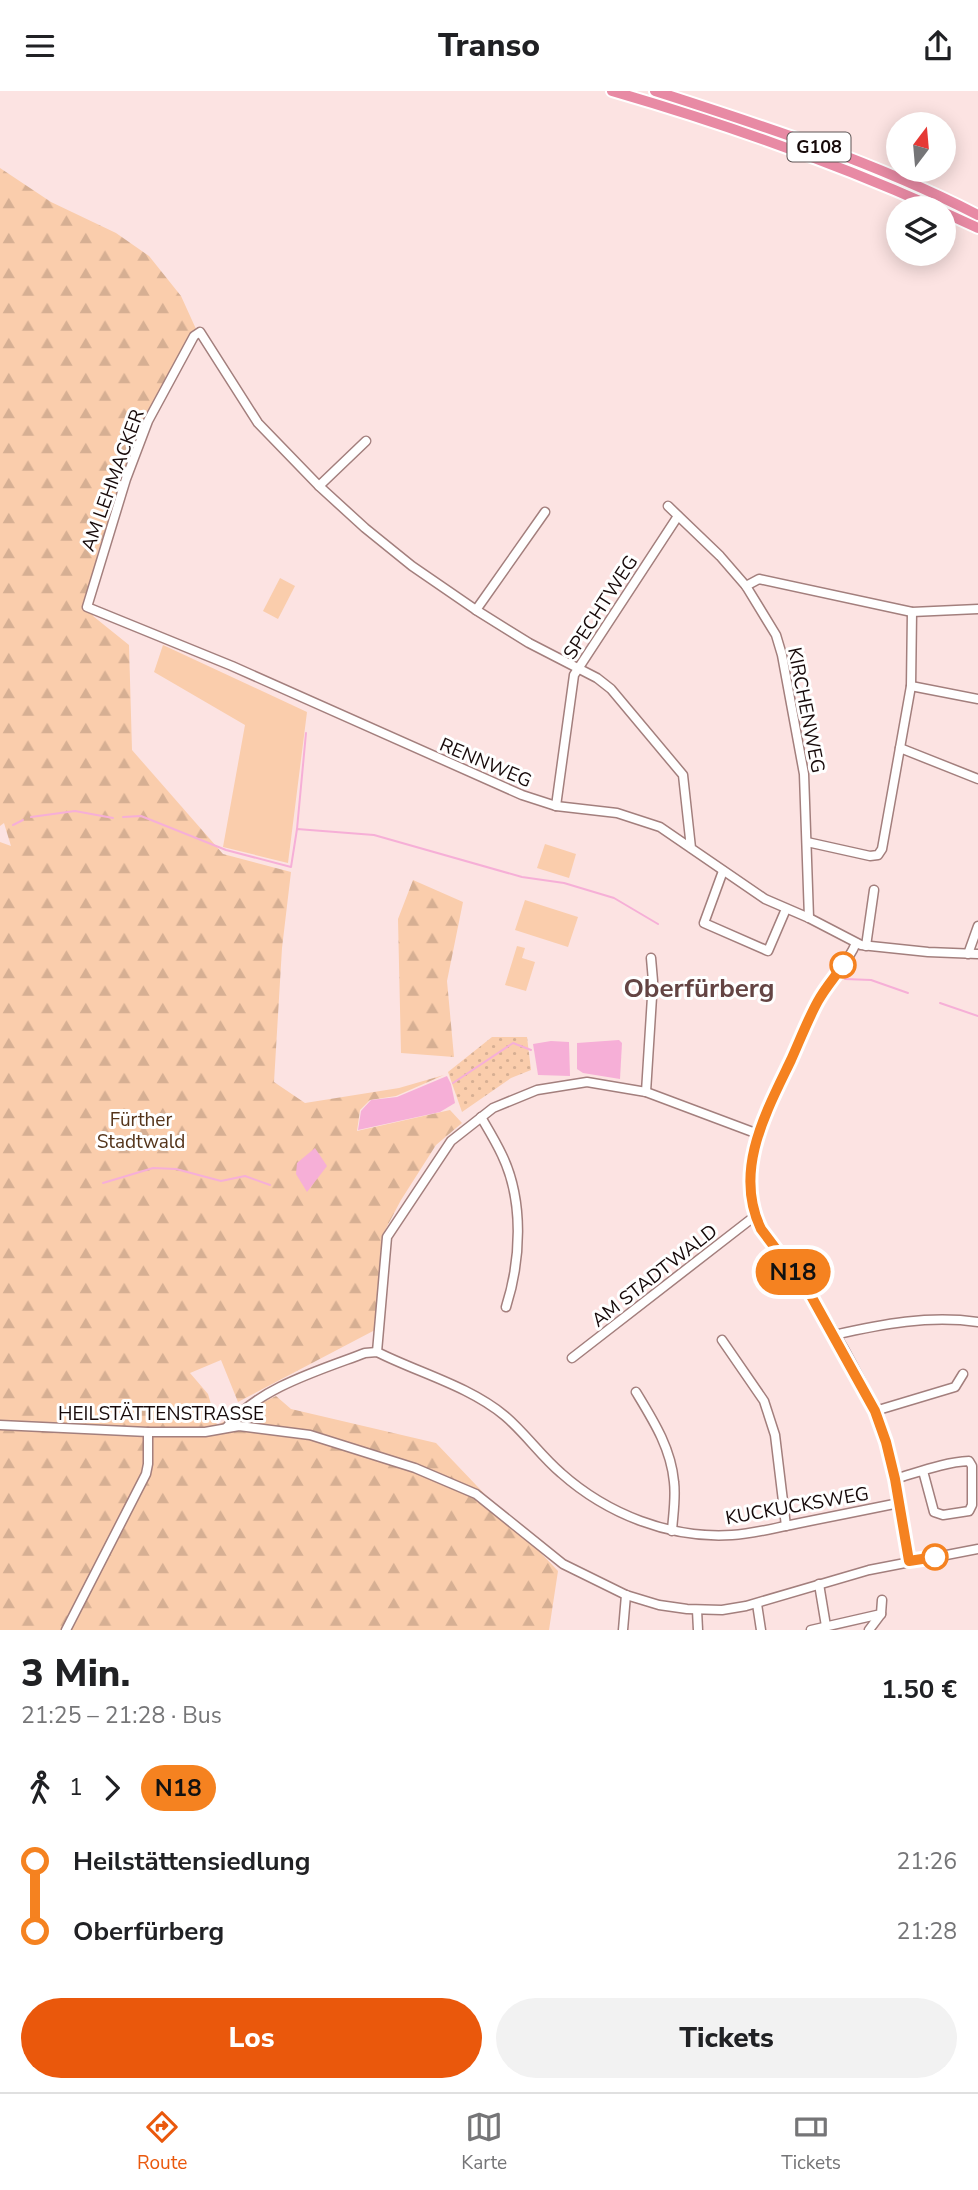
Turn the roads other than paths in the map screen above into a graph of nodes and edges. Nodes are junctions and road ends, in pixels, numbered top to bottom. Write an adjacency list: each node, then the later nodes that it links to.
1 (612, 91): 3 (highway, G108)
2 (655, 91): 4 (highway, G108)
3 (907, 196)
4 (978, 215)
5 (956, 218): 6 (highway)
6 (978, 228)
7 (366, 441): 8 (street)
8 (319, 486): 13 (street, AM LEHMACKER); 15 (street)
9 (668, 506): 11 (street, KIRCHENWEG)
10 (545, 512): 15 (street)
11 (678, 516): 12 (street, KIRCHENWEG); 17 (street, SPECHTWEG)
12 (746, 586): 16 (street); 23 (street, KIRCHENWEG)
13 (88, 607): 22 (street, RENNWEG)
14 (978, 609): 16 (street)
15 (476, 610): 17 (street)
16 (912, 613): 18 (street)
17 (578, 668): 22 (street, SPECHTWEG); 24 (street)
18 (911, 686): 19 (street); 20 (street)
19 (978, 699)
20 (900, 748): 21 (street); 23 (street)
21 (978, 779)
22 (556, 806): 24 (street, RENNWEG)
23 (807, 842): 28 (street, KIRCHENWEG)
24 (691, 848): 25 (street, RENNWEG)
25 (723, 871): 27 (street, RENNWEG); 27 (street)
26 (874, 890): 31 (street)
27 (786, 909): 28 (street, RENNWEG)
28 (810, 918): 30 (street, RENNWEG)
29 (978, 926): 32 (street, RENNWEG)
30 (856, 943): 31 (street, RENNWEG); 36 (street)
31 (866, 946): 32 (street, RENNWEG)
32 (973, 954)
33 (650, 958): 34 (street)
34 (646, 1092): 35 (street); 36 (street)
35 (481, 1117): 38 (street); 42 (street)
36 (758, 1133): 37 (street)
37 (755, 1216): 40 (street); 43 (street, AM STADTWALD)
38 (506, 1307)
39 (978, 1322): 40 (street)
40 (834, 1335): 46 (street)
41 (722, 1340): 53 (street)
42 (377, 1352): 48 (street); 54 (street, KUCKUCKSWEG)
43 (572, 1358)
44 (963, 1374): 46 (street)
45 (636, 1392): 54 (street)
46 (875, 1411): 51 (street)
47 (0, 1425): 49 (street, HEILSTÄTTENSTRASSE)
48 (228, 1427): 49 (street, HEILSTÄTTENSTRASSE); 58 (street, HEILSTÄTTENSTRASSE)
49 (148, 1432): 65 (street)
50 (923, 1471): 50 (street); 51 (street)
51 (895, 1479): 52 (street)
52 (899, 1503): 53 (street, KUCKUCKSWEG); 56 (street)
53 (786, 1526): 54 (street, KUCKUCKSWEG)
54 (672, 1531)
55 (978, 1549): 56 (street, HEILSTÄTTENSTRASSE)
56 (909, 1561): 57 (street, HEILSTÄTTENSTRASSE)
57 (819, 1584): 60 (street, HEILSTÄTTENSTRASSE); 64 (street)
58 (626, 1595): 61 (street, HEILSTÄTTENSTRASSE); 66 (street)
59 (882, 1600): 62 (street)
60 (757, 1604): 61 (street, HEILSTÄTTENSTRASSE); 68 (street)
61 (696, 1610): 67 (street)
62 (881, 1614): 63 (street); 70 (street)
63 (864, 1618): 64 (street); 70 (street)
64 (826, 1626): 69 (street)
65 (66, 1630)
66 (623, 1630)
67 (698, 1630)
68 (761, 1630)
69 (811, 1630)
70 (868, 1630)

